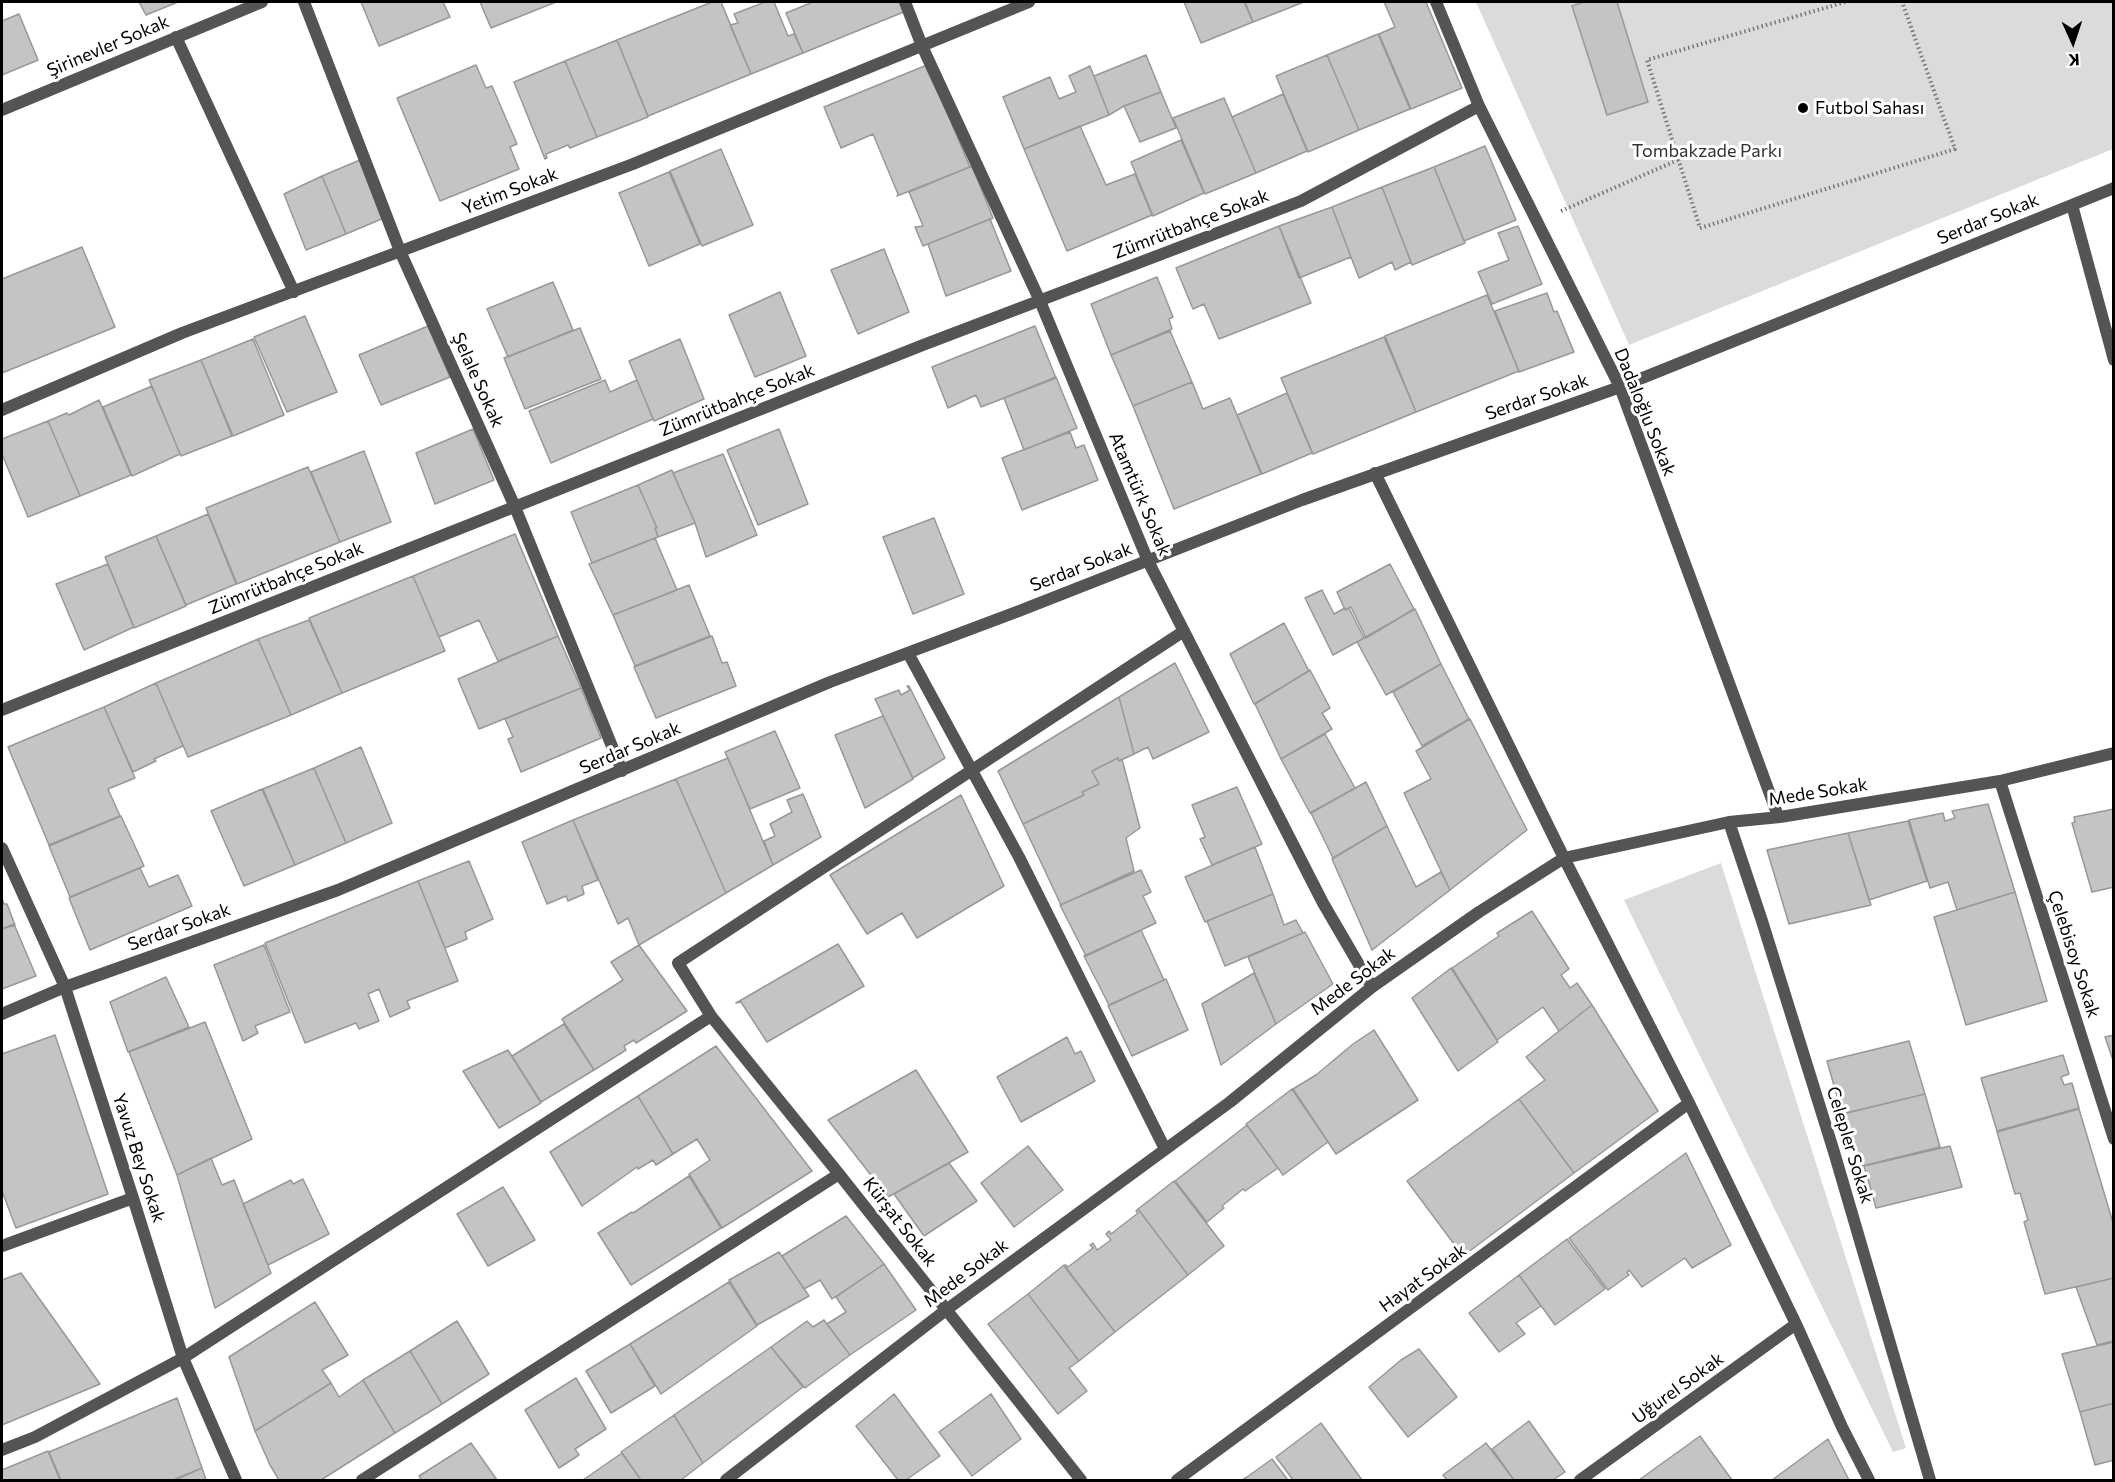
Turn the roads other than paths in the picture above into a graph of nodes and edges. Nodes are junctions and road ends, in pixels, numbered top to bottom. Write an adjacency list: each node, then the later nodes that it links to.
1 (262, 2): 6 (street, Şirinevler Sokak)
2 (304, 2): 12 (street, Şelale Sokak)
3 (905, 2): 7 (street, Atamtürk Sokak)
4 (1029, 2): 7 (street, Yetim Sokak)
5 (1436, 2): 8 (street, Dadaloğlu Sokak)
6 (176, 37): 9 (street, Şirinevler Sokak); 13 (street)
7 (922, 46): 12 (street, Yetim Sokak); 14 (street, Atamtürk Sokak)
8 (1479, 106): 14 (street, Zümrütbahçe Sokak); 16 (street, Dadaloğlu Sokak)
9 (2, 110)
10 (2114, 188): 11 (street, Serdar Sokak)
11 (2072, 205): 15 (street); 16 (street, Serdar Sokak)
12 (400, 251): 13 (street, Yetim Sokak); 19 (street, Şelale Sokak)
13 (294, 292): 17 (street, Yetim Sokak)
14 (1040, 301): 19 (street, Zümrütbahçe Sokak); 20 (street, Atamtürk Sokak)
15 (2114, 360)
16 (1620, 387): 18 (street, Serdar Sokak); 28 (street, Dadaloğlu Sokak)
17 (2, 410)
18 (1375, 473): 20 (street, Serdar Sokak); 31 (street)
19 (515, 507): 23 (street, Zümrütbahçe Sokak); 26 (street, Şelale Sokak)
20 (1148, 561): 21 (street, Atamtürk Sokak); 22 (street, Serdar Sokak)
21 (1184, 631): 25 (street); 33 (street, Atamtürk Sokak)
22 (908, 653): 25 (street); 26 (street, Serdar Sokak)
23 (2, 710)
24 (2114, 753): 27 (street, Mede Sokak)
25 (972, 769): 35 (street, Kürşat Sokak); 38 (street)
26 (622, 771): 32 (street, Serdar Sokak)
27 (2000, 781): 28 (street, Mede Sokak); 37 (street, Çelebisoy Sokak)
28 (1778, 816): 29 (street, Mede Sokak)
29 (1729, 822): 31 (street, Mede Sokak); 53 (street, Celepler Sokak)
30 (2, 848): 32 (street, Yavuz Bey Sokak)
31 (1564, 858): 33 (street, Mede Sokak); 36 (street)
32 (65, 987): 34 (street, Serdar Sokak); 40 (street, Yavuz Bey Sokak)
33 (1372, 987): 38 (street, Mede Sokak)
34 (2, 1014)
35 (711, 1016): 39 (street, Kürşat Sokak); 44 (street)
36 (1689, 1103): 43 (street); 50 (street, Hayat Sokak)
37 (2114, 1139)
38 (1165, 1149): 42 (street, Mede Sokak)
39 (839, 1174): 42 (street, Kürşat Sokak); 47 (street)
40 (134, 1197): 41 (street); 44 (street, Yavuz Bey Sokak)
41 (2, 1246)
42 (946, 1310): 48 (street, Mede Sokak); 49 (street, Kürşat Sokak)
43 (1796, 1324): 51 (street, Uğurel Sokak); 52 (street)
44 (183, 1358): 45 (street); 46 (street, Yavuz Bey Sokak)
45 (2, 1450)
46 (236, 1480)
47 (362, 1480)
48 (726, 1480)
49 (1082, 1480)
50 (1177, 1480)
51 (1580, 1480)
52 (1869, 1480)
53 (1930, 1480)

